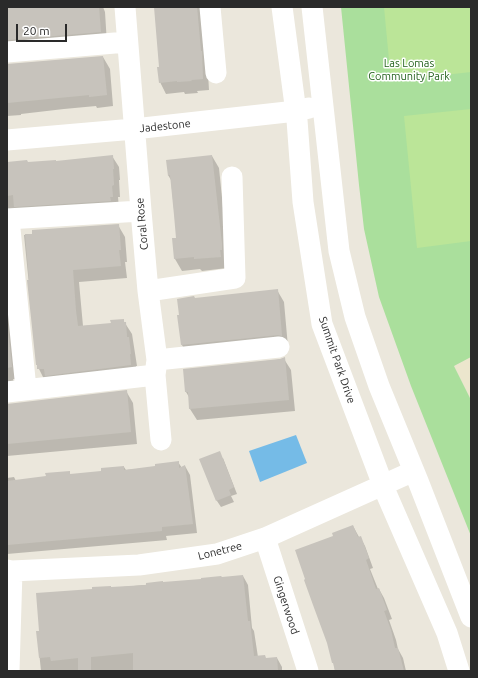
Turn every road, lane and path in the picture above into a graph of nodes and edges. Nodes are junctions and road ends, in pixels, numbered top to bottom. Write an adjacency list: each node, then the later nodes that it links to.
1 (125, 7): 5 (street, Coral Rose)
2 (210, 7): 7 (street)
3 (282, 7): 9 (street, Summit Park Drive)
4 (312, 7): 8 (street)
5 (127, 42): 6 (street); 10 (street, Coral Rose)
6 (7, 52)
7 (216, 73)
8 (323, 104): 9 (street, Jadestone); 20 (street)
9 (296, 111): 10 (street, Jadestone); 21 (street, Summit Park Drive)
10 (134, 129): 11 (street, Jadestone); 13 (street, Coral Rose)
11 (7, 140)
12 (232, 177): 15 (street)
13 (141, 211): 14 (street); 15 (street, Coral Rose)
14 (8, 219): 18 (street)
15 (148, 291): 17 (street, Coral Rose)
16 (279, 347): 17 (street)
17 (156, 368): 18 (street); 19 (street, Coral Rose)
18 (16, 391)
19 (161, 440)
20 (414, 471): 21 (street, Lonetree); 24 (street)
21 (383, 485): 22 (street, Lonetree); 27 (street, Summit Park Drive)
22 (265, 538): 23 (street, Lonetree); 26 (street, Gingerwood)
23 (10, 570): 25 (street)
24 (471, 617)
25 (9, 671)
26 (308, 671)
27 (459, 671)

